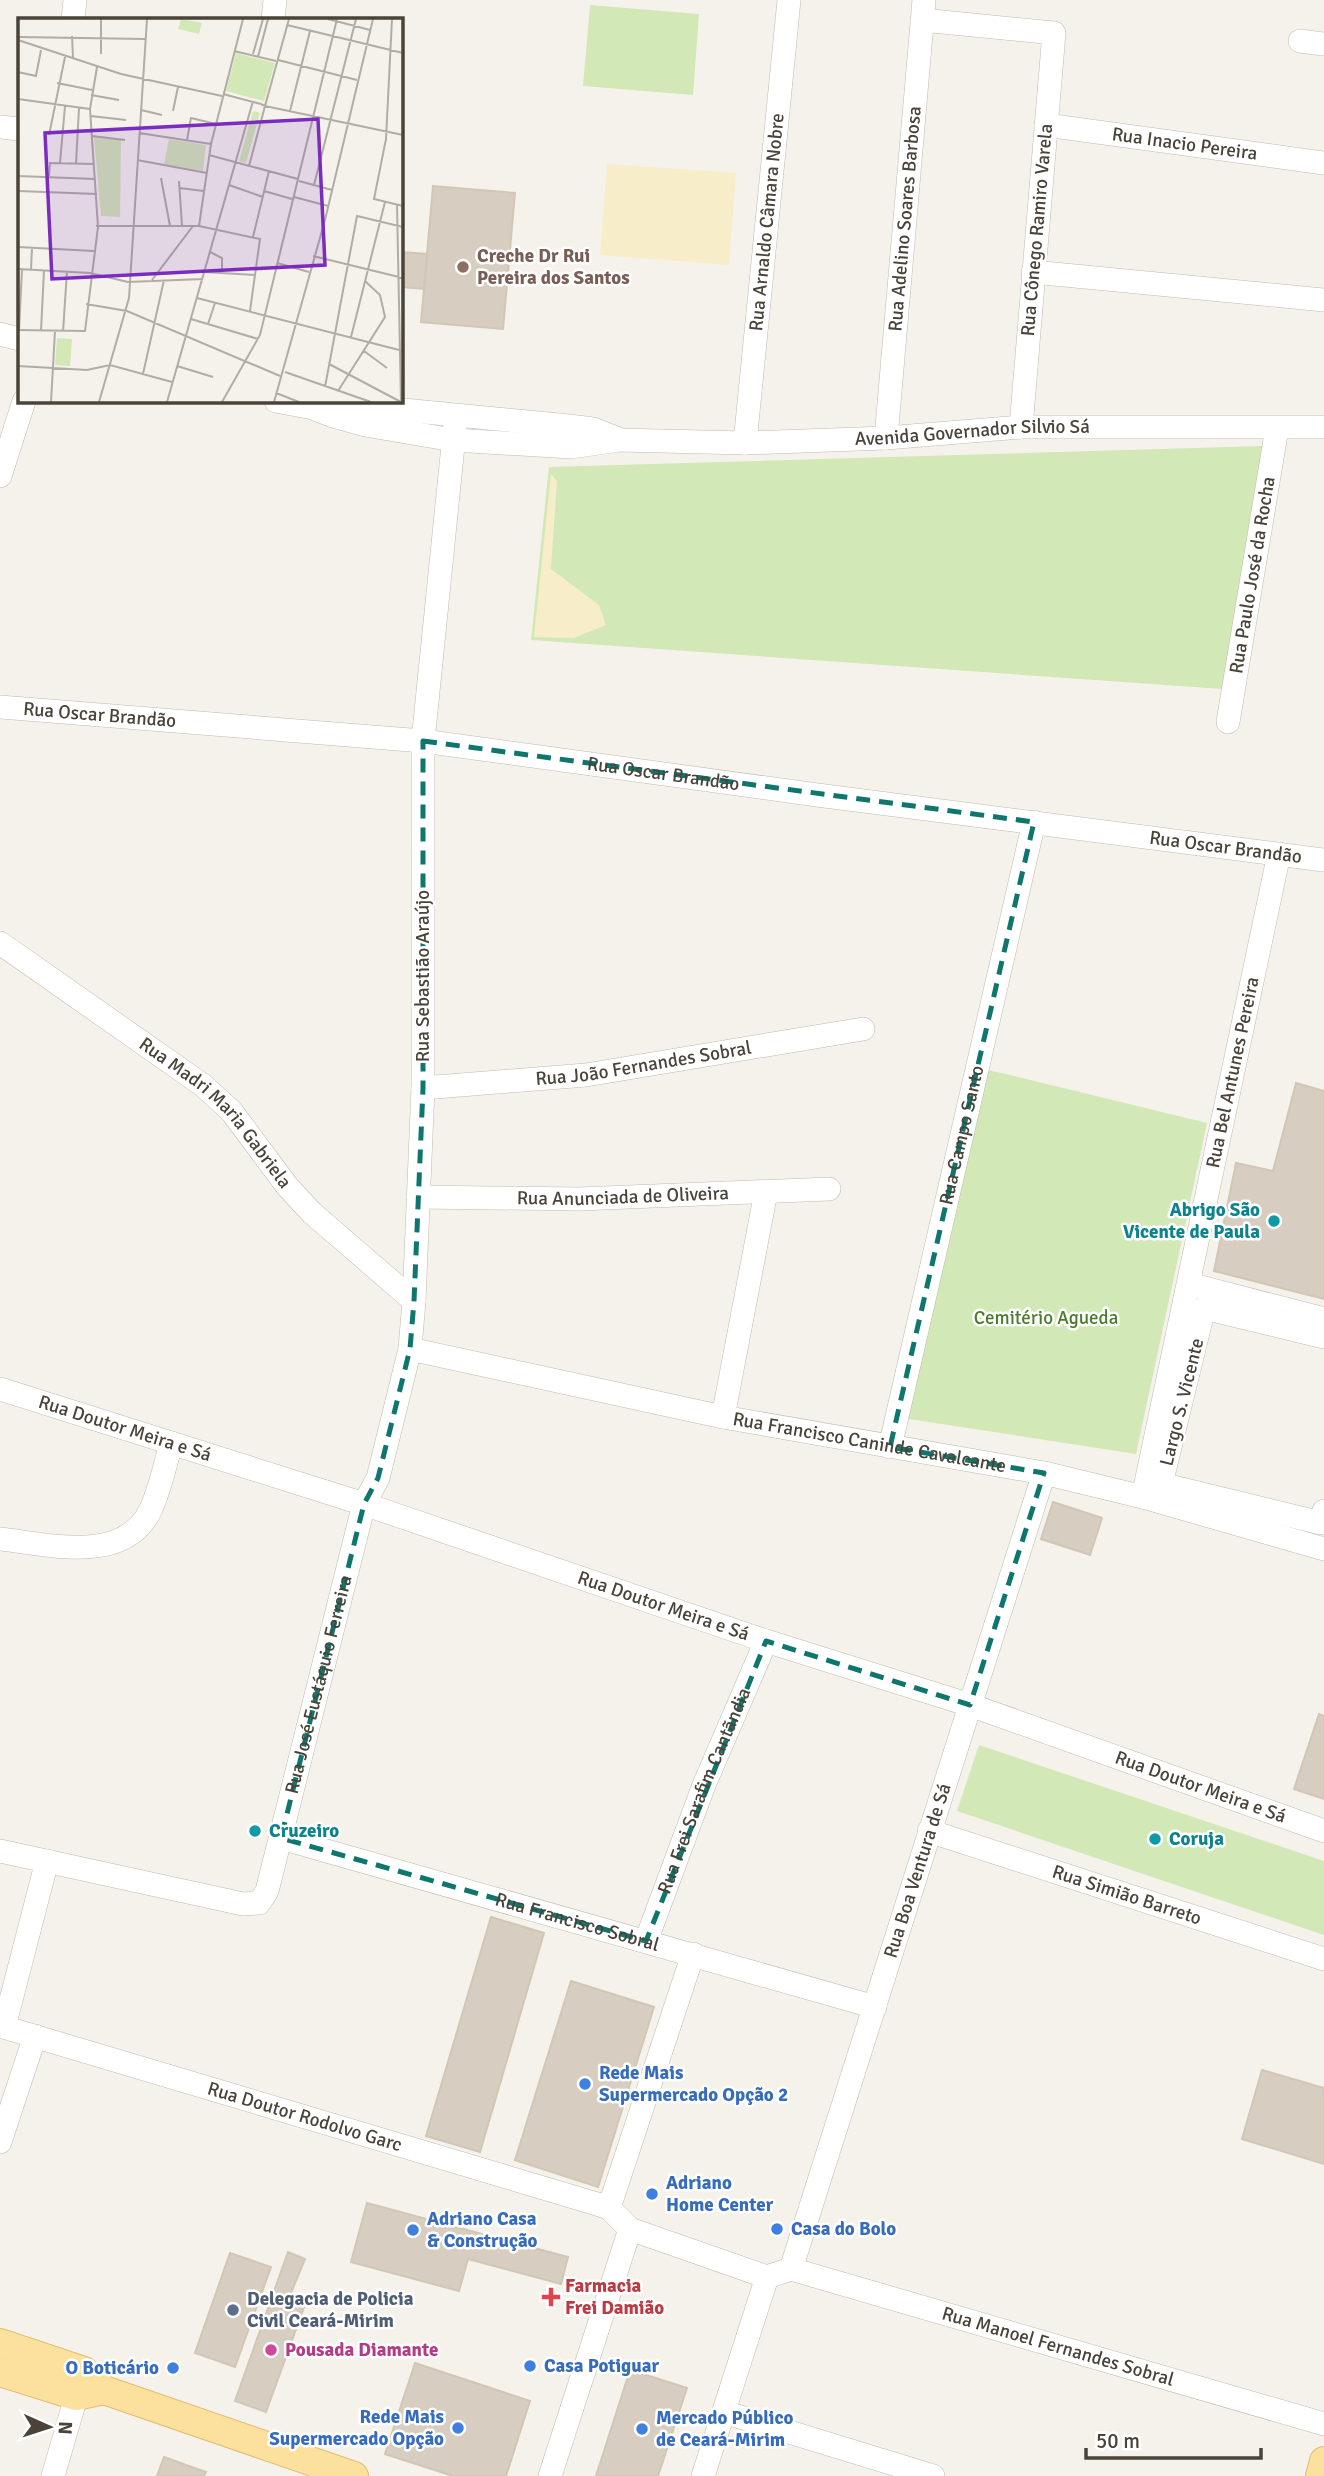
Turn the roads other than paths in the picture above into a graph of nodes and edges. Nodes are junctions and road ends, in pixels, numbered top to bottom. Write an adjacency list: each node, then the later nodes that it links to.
1 (75, 0): 5 (street)
2 (275, 0): 6 (street)
3 (789, 0): 27 (street, Rua Arnaldo Câmara Nobre)
4 (923, 10): 9 (street, Rua Cônego Ramiro Varela); 24 (street, Rua Adelino Soares Barbosa)
5 (73, 18)
6 (272, 18)
7 (1300, 41): 8 (street)
8 (1324, 44)
9 (1046, 125): 12 (street, Rua Inacio Pereira); 13 (street, Rua Cônego Ramiro Varela)
10 (0, 127): 11 (street)
11 (18, 129)
12 (1324, 163)
13 (1034, 272): 14 (street); 21 (street, Rua Cônego Ramiro Varela)
14 (1324, 300)
15 (0, 334): 16 (street)
16 (18, 340)
17 (24, 402): 28 (street)
18 (281, 402): 19 (street)
19 (313, 408): 20 (street, Avenida Governador Silvio Sá); 25 (street, Avenida Governador Silvio Sá)
20 (456, 416): 25 (street, Rua Sebastião Araújo); 26 (street, Avenida Governador Silvio Sá)
21 (1021, 427): 23 (street, Avenida Governador Silvio Sá); 24 (street, Avenida Governador Silvio Sá)
22 (1324, 427): 23 (street, Avenida Governador Silvio Sá)
23 (1278, 428): 30 (street, Rua Paulo José da Rocha)
24 (886, 438): 27 (street, Avenida Governador Silvio Sá)
25 (453, 440): 26 (street, Avenida Governador Silvio Sá); 31 (street, Rua Sebastião Araújo)
26 (619, 440): 27 (street, Avenida Governador Silvio Sá)
27 (745, 443)
28 (0, 475)
29 (0, 707): 31 (street, Rua Oscar Brandão)
30 (1228, 722)
31 (423, 741): 32 (street, Rua Oscar Brandão); 37 (street, Rua Sebastião Araújo)
32 (1034, 822): 33 (street, Rua Oscar Brandão); 49 (street, Rua Campo Santo)
33 (1279, 854): 34 (street, Rua Oscar Brandão); 41 (street, Rua Bel Antunes Pereira)
34 (1324, 860)
35 (0, 943): 42 (street, Rua Madri Maria Gabriela)
36 (863, 1029): 37 (street, Rua João Fernandes Sobral)
37 (423, 1088): 40 (street, Rua Sebastião Araújo)
38 (829, 1189): 39 (street, Rua Anunciada de Oliveira)
39 (766, 1192): 40 (street, Rua Anunciada de Oliveira); 47 (street)
40 (418, 1197): 42 (street, Rua Sebastião Araújo)
41 (1189, 1284): 43 (street); 51 (street, Rua Bel Antunes Pereira)
42 (414, 1301): 45 (street, Rua Sebastião Araújo)
43 (1324, 1319)
44 (1324, 1337): 53 (street, Largo S. Vicente)
45 (410, 1349): 47 (street, Rua Francisco Caninde Cavalcante); 52 (street, Rua Sebastião Araújo)
46 (0, 1389): 48 (street, Rua Doutor Meira e Sá)
47 (723, 1417): 49 (street, Rua Francisco Caninde Cavalcante)
48 (171, 1443): 52 (street, Rua Doutor Meira e Sá); 54 (street)
49 (890, 1447): 50 (street, Rua Francisco Caninde Cavalcante)
50 (1044, 1473): 51 (street, Rua Francisco Caninde Cavalcante); 57 (street, Rua Boa Ventura de Sá)
51 (1143, 1497): 55 (street, Rua Francisco Caninde Cavalcante)
52 (364, 1504): 56 (street, Rua Doutor Meira e Sá); 60 (street, Rua José Eustáquio Ferreira)
53 (1324, 1511)
54 (0, 1539)
55 (1324, 1549)
56 (766, 1641): 57 (street, Rua Doutor Meira e Sá); 63 (street, Rua Frei Sarafim Cantãndia)
57 (970, 1705): 58 (street, Rua Boa Ventura de Sá); 59 (street, Rua Doutor Meira e Sá)
58 (929, 1831): 65 (street, Rua Simião Barreto); 66 (street, Rua Boa Ventura de Sá)
59 (1324, 1831)
60 (281, 1838): 62 (street, Rua José Eustáquio Ferreira); 63 (street, Rua Francisco Sobral)
61 (0, 1851): 62 (street)
62 (47, 1861): 67 (street)
63 (646, 1941): 64 (street, Rua Francisco Sobral)
64 (693, 1954): 66 (street, Rua Francisco Sobral); 70 (street)
65 (1324, 1959)
66 (875, 2007): 72 (street, Rua Boa Ventura de Sá)
67 (2, 2026): 68 (street, Rua Doutor Rodolvo Garc)
68 (35, 2036): 69 (street); 70 (street, Rua Doutor Rodolvo Garc)
69 (0, 2141)
70 (609, 2208): 71 (street)
71 (630, 2229): 73 (street); 82 (street)
72 (791, 2269): 73 (street); 78 (street, Rua Manoel Fernandes Sobral)
73 (767, 2277): 77 (street)
74 (0, 2343): 76 (main road)
75 (0, 2372): 76 (main road)
76 (88, 2386): 80 (street); 81 (main road)
77 (724, 2412): 83 (street); 84 (street)
78 (1324, 2424)
79 (1324, 2461): 85 (main road)
80 (53, 2476)
81 (354, 2476)
82 (550, 2476)
83 (703, 2476)
84 (933, 2476)
85 (1320, 2476)

